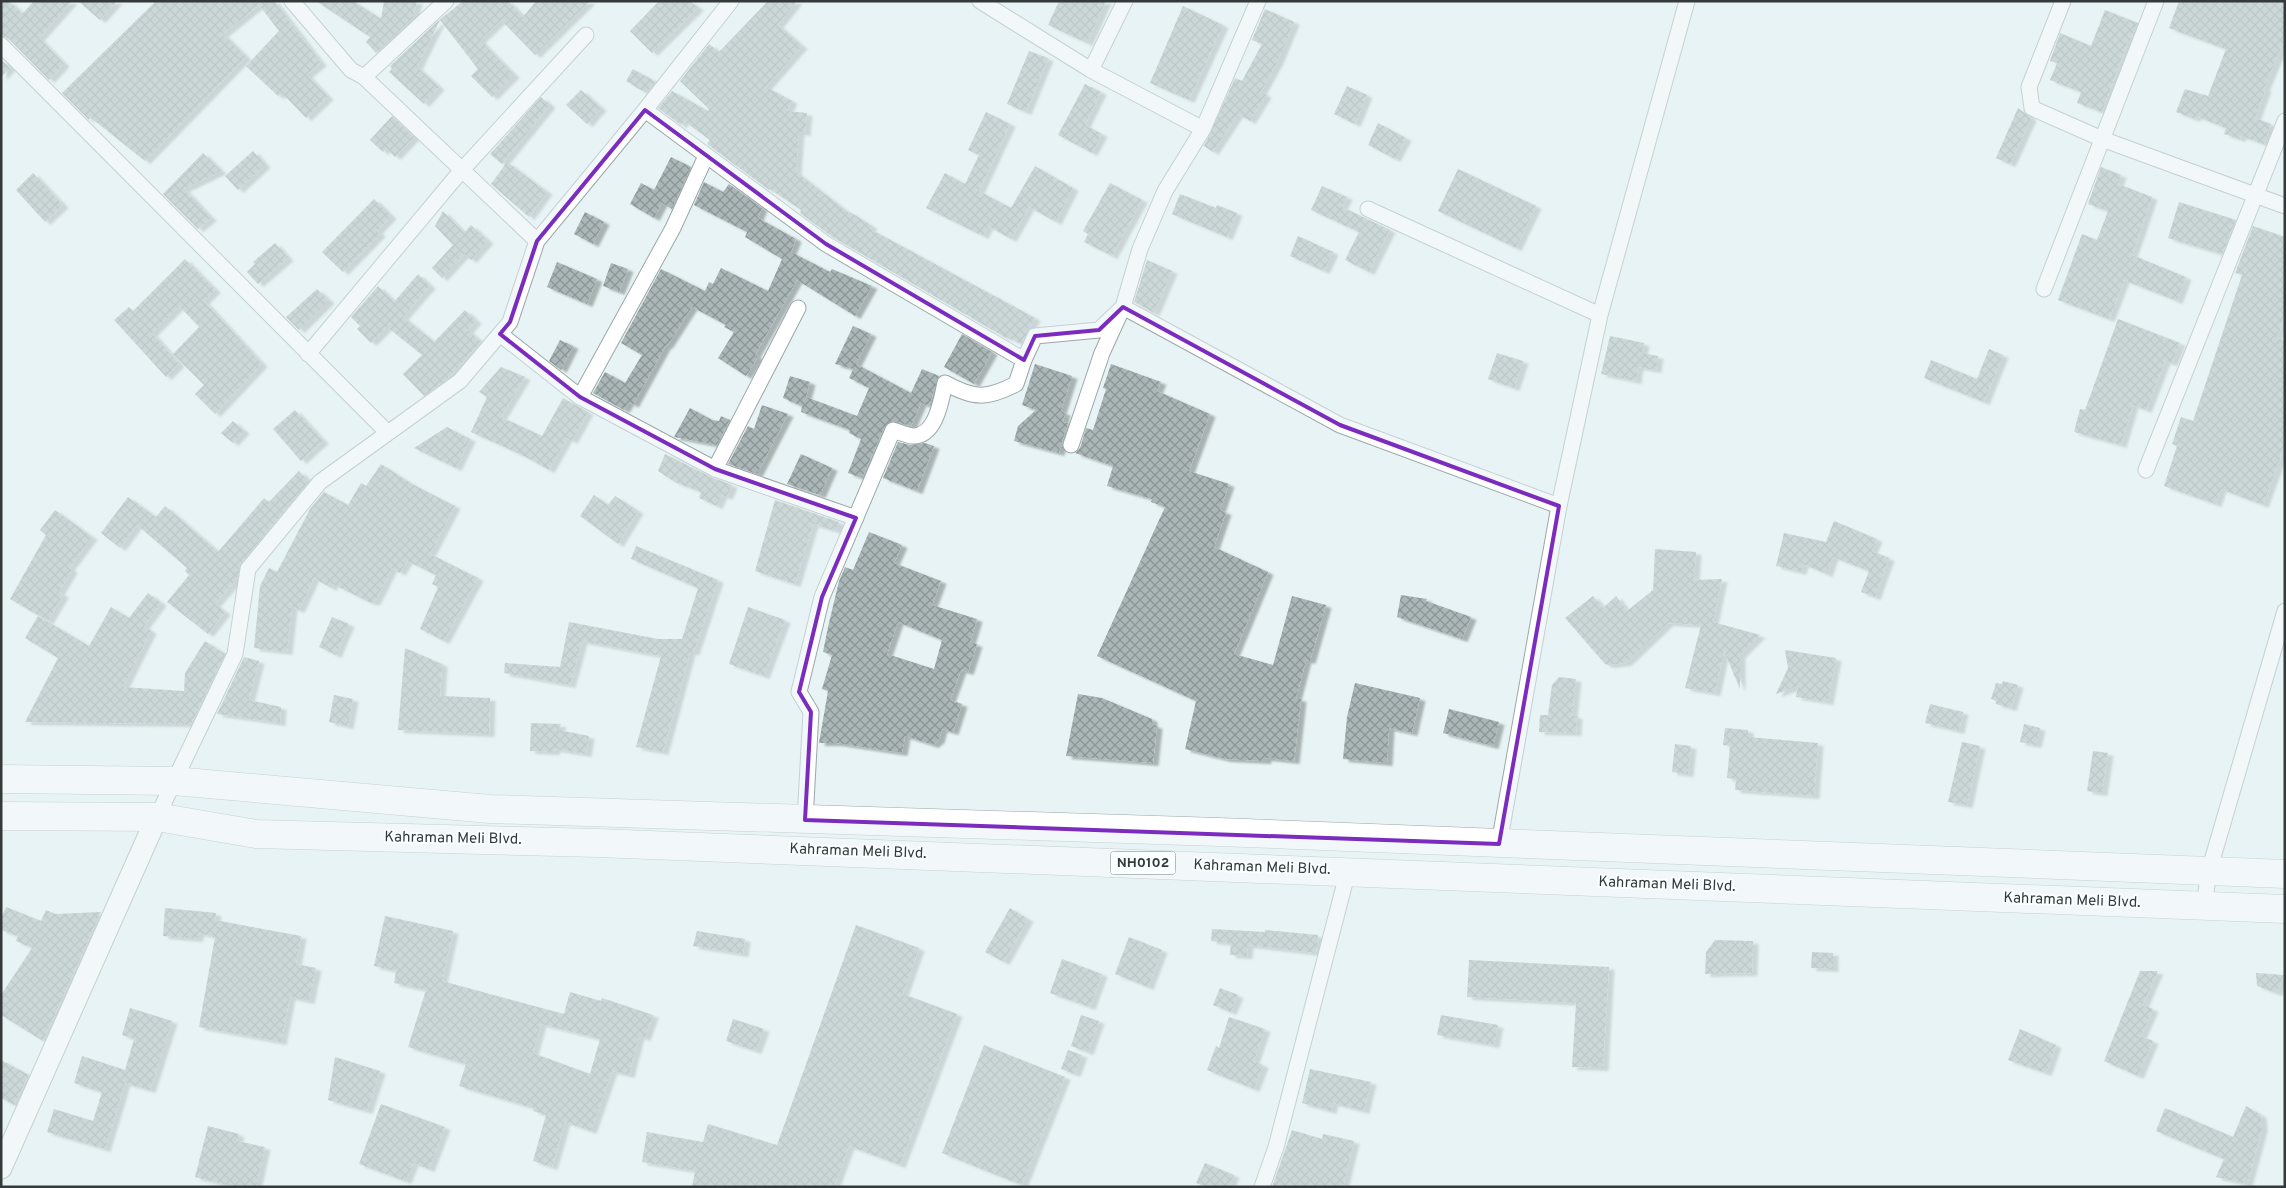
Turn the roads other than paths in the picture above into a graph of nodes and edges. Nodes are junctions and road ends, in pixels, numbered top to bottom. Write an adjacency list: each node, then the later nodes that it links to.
1 (292, 1): 13 (street)
2 (446, 1): 13 (street)
3 (730, 1): 14 (street)
4 (980, 1): 12 (street)
5 (1125, 1): 12 (street)
6 (1258, 1): 16 (street)
7 (1688, 1): 27 (street)
8 (2063, 1): 17 (street)
9 (2156, 1): 17 (street)
10 (586, 35): 19 (street)
11 (1, 44): 29 (street)
12 (1091, 70): 16 (street)
13 (364, 77): 19 (street)
14 (645, 110): 18 (street); 23 (street)
15 (2285, 121): 20 (street)
16 (1203, 129): 25 (street)
17 (2102, 139): 20 (street); 24 (street)
18 (706, 156): 30 (street); 31 (street)
19 (461, 171): 23 (street); 29 (street)
20 (2255, 196): 21 (street); 35 (street)
21 (2285, 206)
22 (1368, 209): 27 (street)
23 (538, 242): 28 (street)
24 (2044, 289)
25 (1123, 307): 30 (street); 33 (street); 36 (street)
26 (798, 308): 34 (street)
27 (1600, 315): 36 (street)
28 (500, 334): 31 (street); 32 (street)
29 (308, 354): 32 (street)
30 (1024, 360): 37 (street)
31 (580, 397): 34 (street)
32 (388, 433): 40 (street)
33 (1072, 445)
34 (714, 469): 37 (street)
35 (2146, 470)
36 (1559, 506): 44 (street)
37 (856, 518): 43 (street)
38 (2285, 611): 46 (street)
39 (1, 778): 40 (highway, Kahraman Meli Blvd. / NH0102)
40 (174, 781): 42 (street); 43 (highway, Kahraman Meli Blvd. / NH0102)
41 (1, 816): 42 (highway, Kahraman Meli Blvd. / NH0102)
42 (158, 817): 45 (highway, Kahraman Meli Blvd. / NH0102); 50 (street)
43 (804, 820): 44 (highway, Kahraman Meli Blvd. / NH0102)
44 (1499, 844): 46 (highway, Kahraman Meli Blvd. / NH0102)
45 (1348, 871): 48 (highway, Kahraman Meli Blvd. / NH0102); 51 (street)
46 (2209, 871): 47 (highway, Kahraman Meli Blvd. / NH0102); 48 (street)
47 (2285, 874)
48 (2204, 906): 49 (highway, Kahraman Meli Blvd. / NH0102)
49 (2285, 909)
50 (1, 1168)
51 (1262, 1187)

